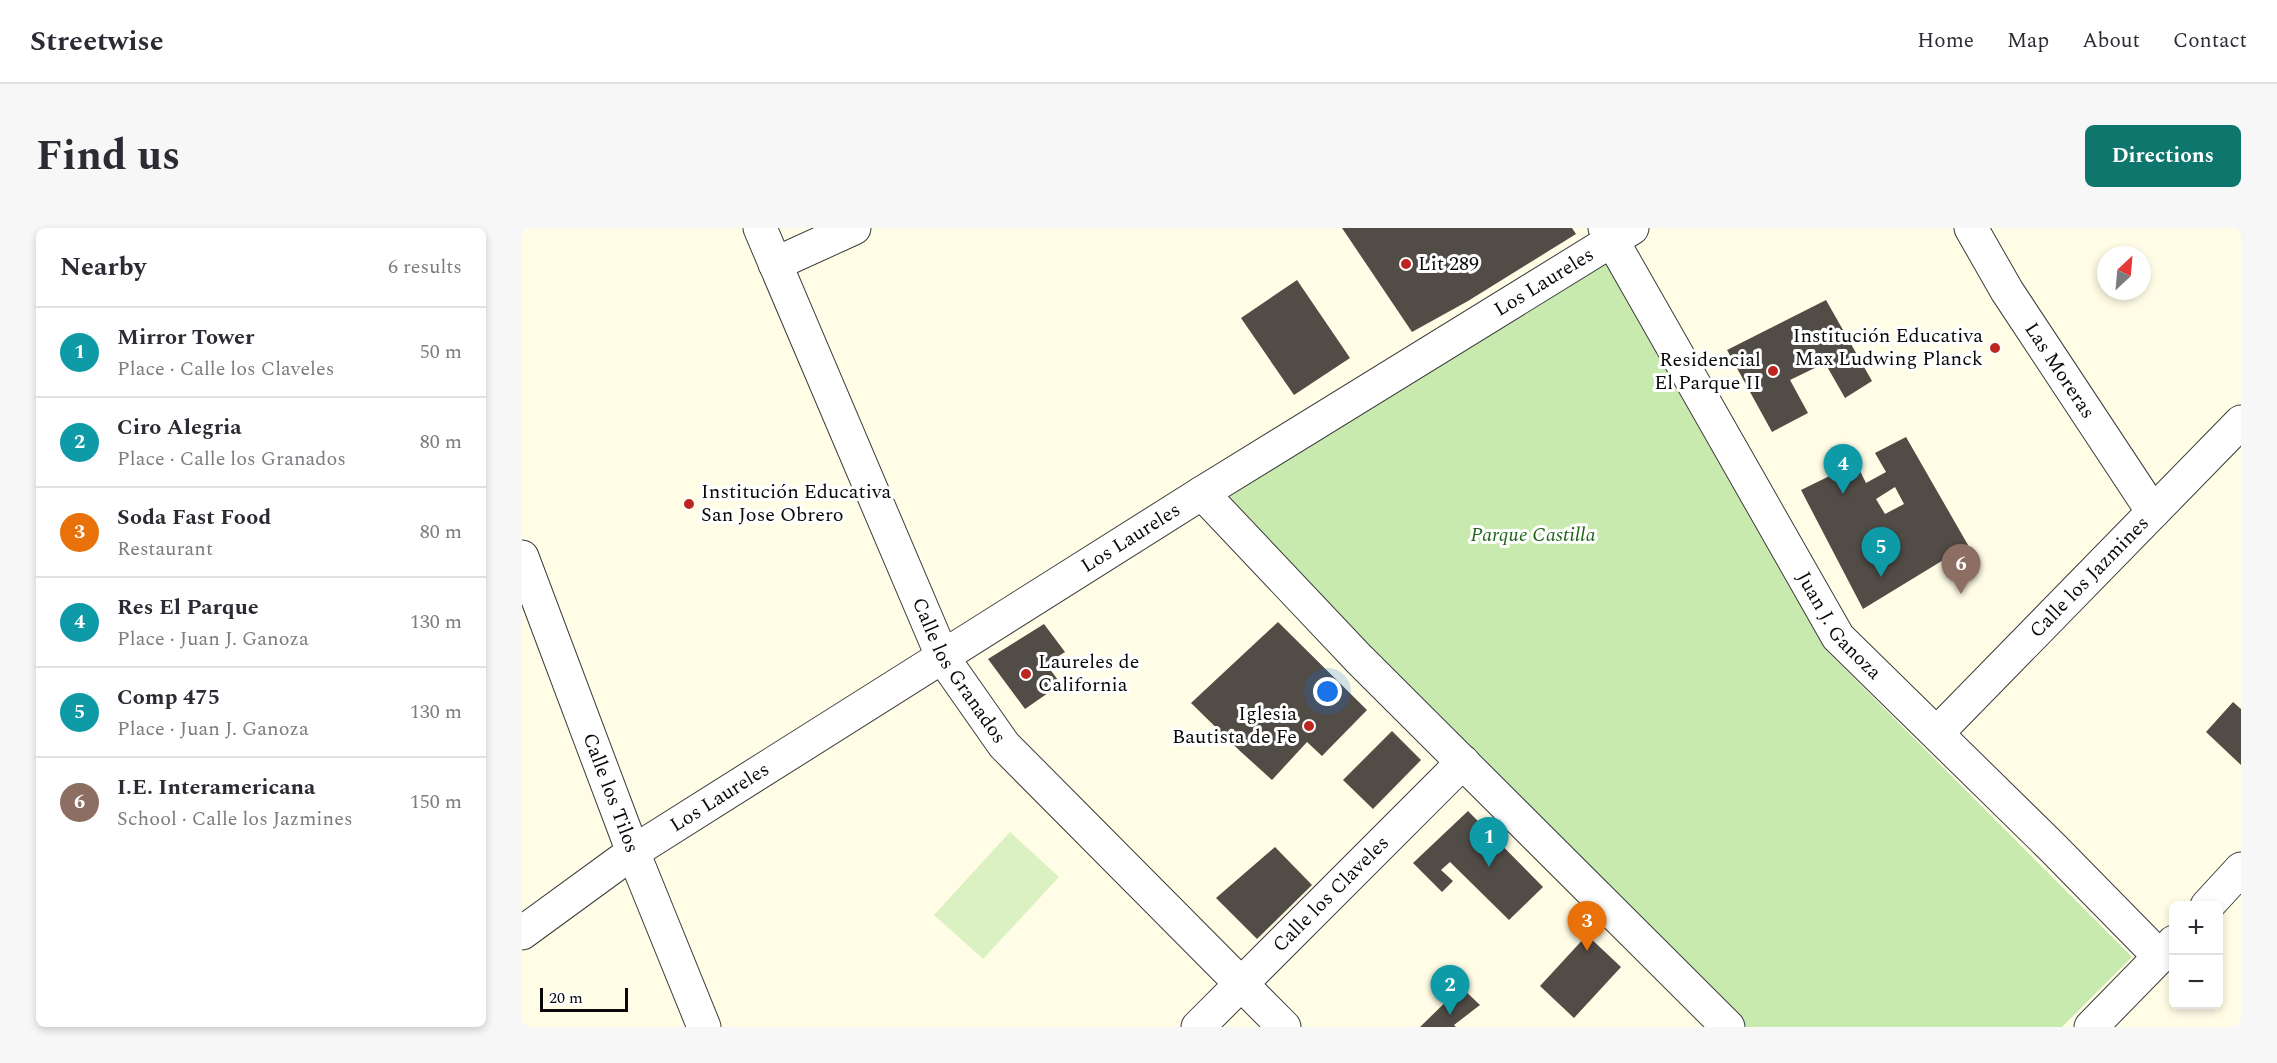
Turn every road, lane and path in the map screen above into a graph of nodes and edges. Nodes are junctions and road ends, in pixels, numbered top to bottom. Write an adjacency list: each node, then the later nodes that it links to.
1 (760, 228): 5 (street, Calle los Granados)
2 (854, 228): 5 (street)
3 (1971, 228): 8 (street, Las Moreras)
4 (1616, 232): 7 (street, Los Laureles); 11 (street, Juan J. Ganoza)
5 (775, 264): 10 (street, Calle los Granados)
6 (2241, 422): 8 (street, Calle los Jazmines)
7 (1202, 493): 10 (street, Los Laureles); 12 (street)
8 (2153, 512): 11 (street, Calle los Jazmines)
9 (522, 557): 13 (street, Calle los Tilos)
10 (943, 658): 13 (street, Los Laureles); 18 (street, Calle los Granados)
11 (1937, 733): 17 (street, Juan J. Ganoza)
12 (1463, 762): 18 (street, Calle los Claveles); 22 (street)
13 (633, 852): 16 (street, Los Laureles); 19 (street, Calle los Tilos)
14 (2241, 869): 15 (street)
15 (2212, 901)
16 (522, 933)
17 (2167, 950): 23 (street)
18 (1241, 985): 20 (street, Calle los Claveles); 21 (street, Calle los Granados)
19 (704, 1027)
20 (1198, 1027)
21 (1284, 1027)
22 (1728, 1027)
23 (2091, 1027)

